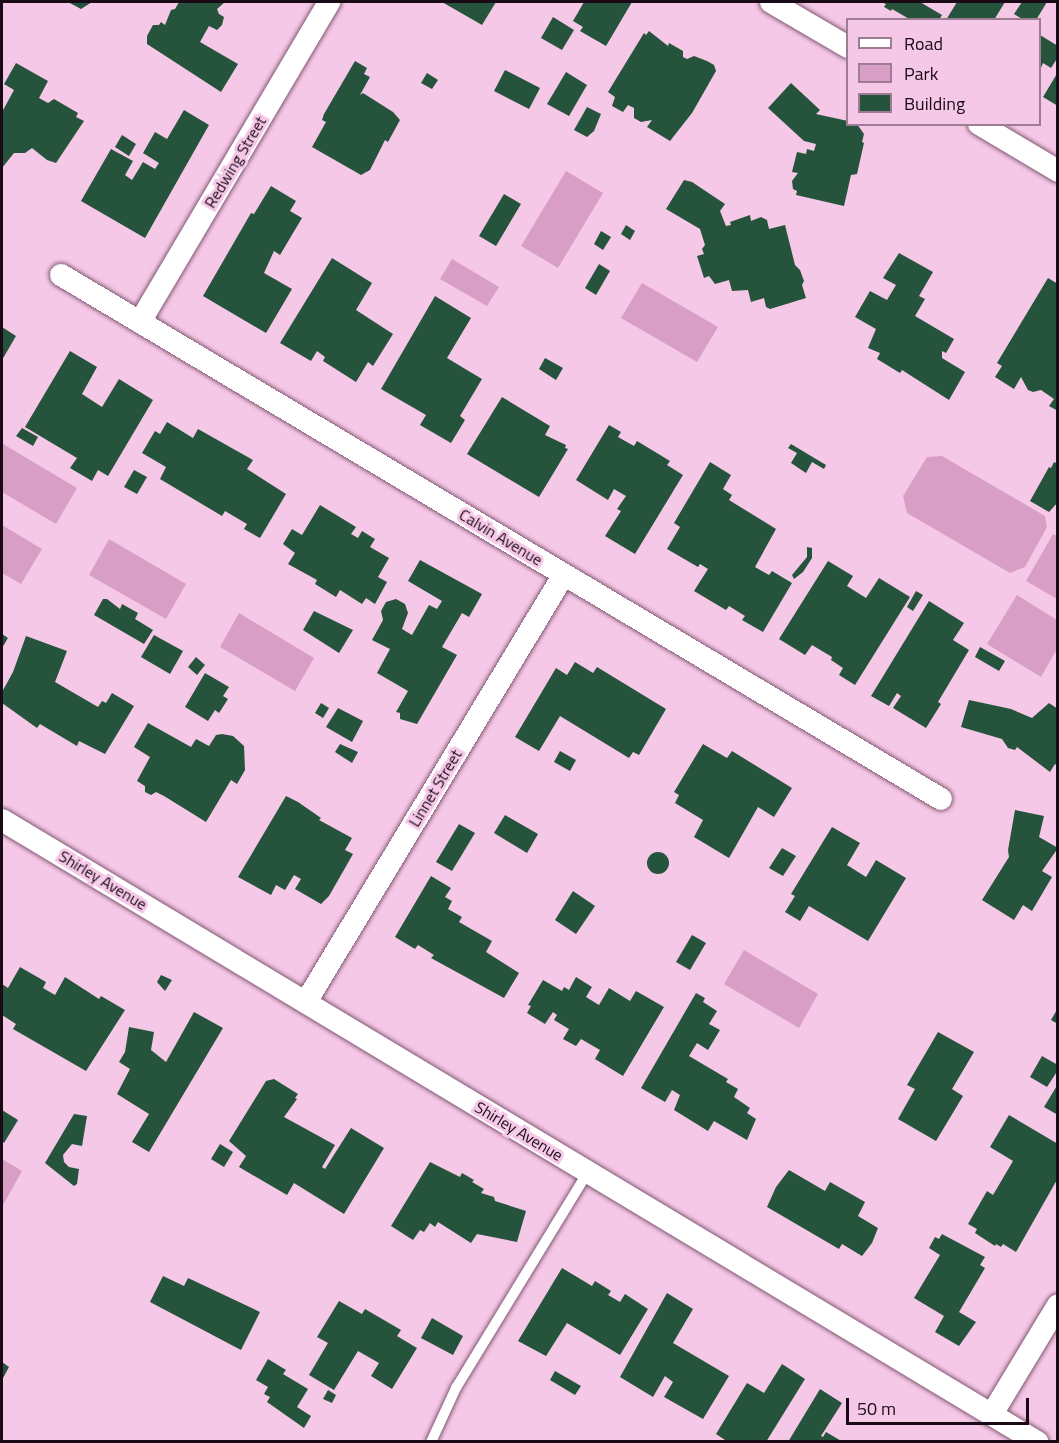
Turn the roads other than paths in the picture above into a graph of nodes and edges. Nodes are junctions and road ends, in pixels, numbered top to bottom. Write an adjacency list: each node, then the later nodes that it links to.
1 (329, 2): 7 (street, Redwing Street)
2 (771, 2): 3 (street)
3 (846, 46)
4 (981, 126): 5 (street)
5 (1058, 171)
6 (61, 275): 7 (street, Calvin Avenue)
7 (140, 321): 8 (street, Calvin Avenue)
8 (564, 575): 9 (street, Calvin Avenue); 11 (street, Linnet Street)
9 (941, 799)
10 (2, 820): 11 (street, Shirley Avenue)
11 (306, 1002): 12 (street, Shirley Avenue)
12 (588, 1172): 14 (street, Shirley Avenue); 15 (lane)
13 (1058, 1305): 14 (street)
14 (992, 1414): 16 (street, Shirley Avenue)
15 (431, 1442)
16 (1037, 1442)

